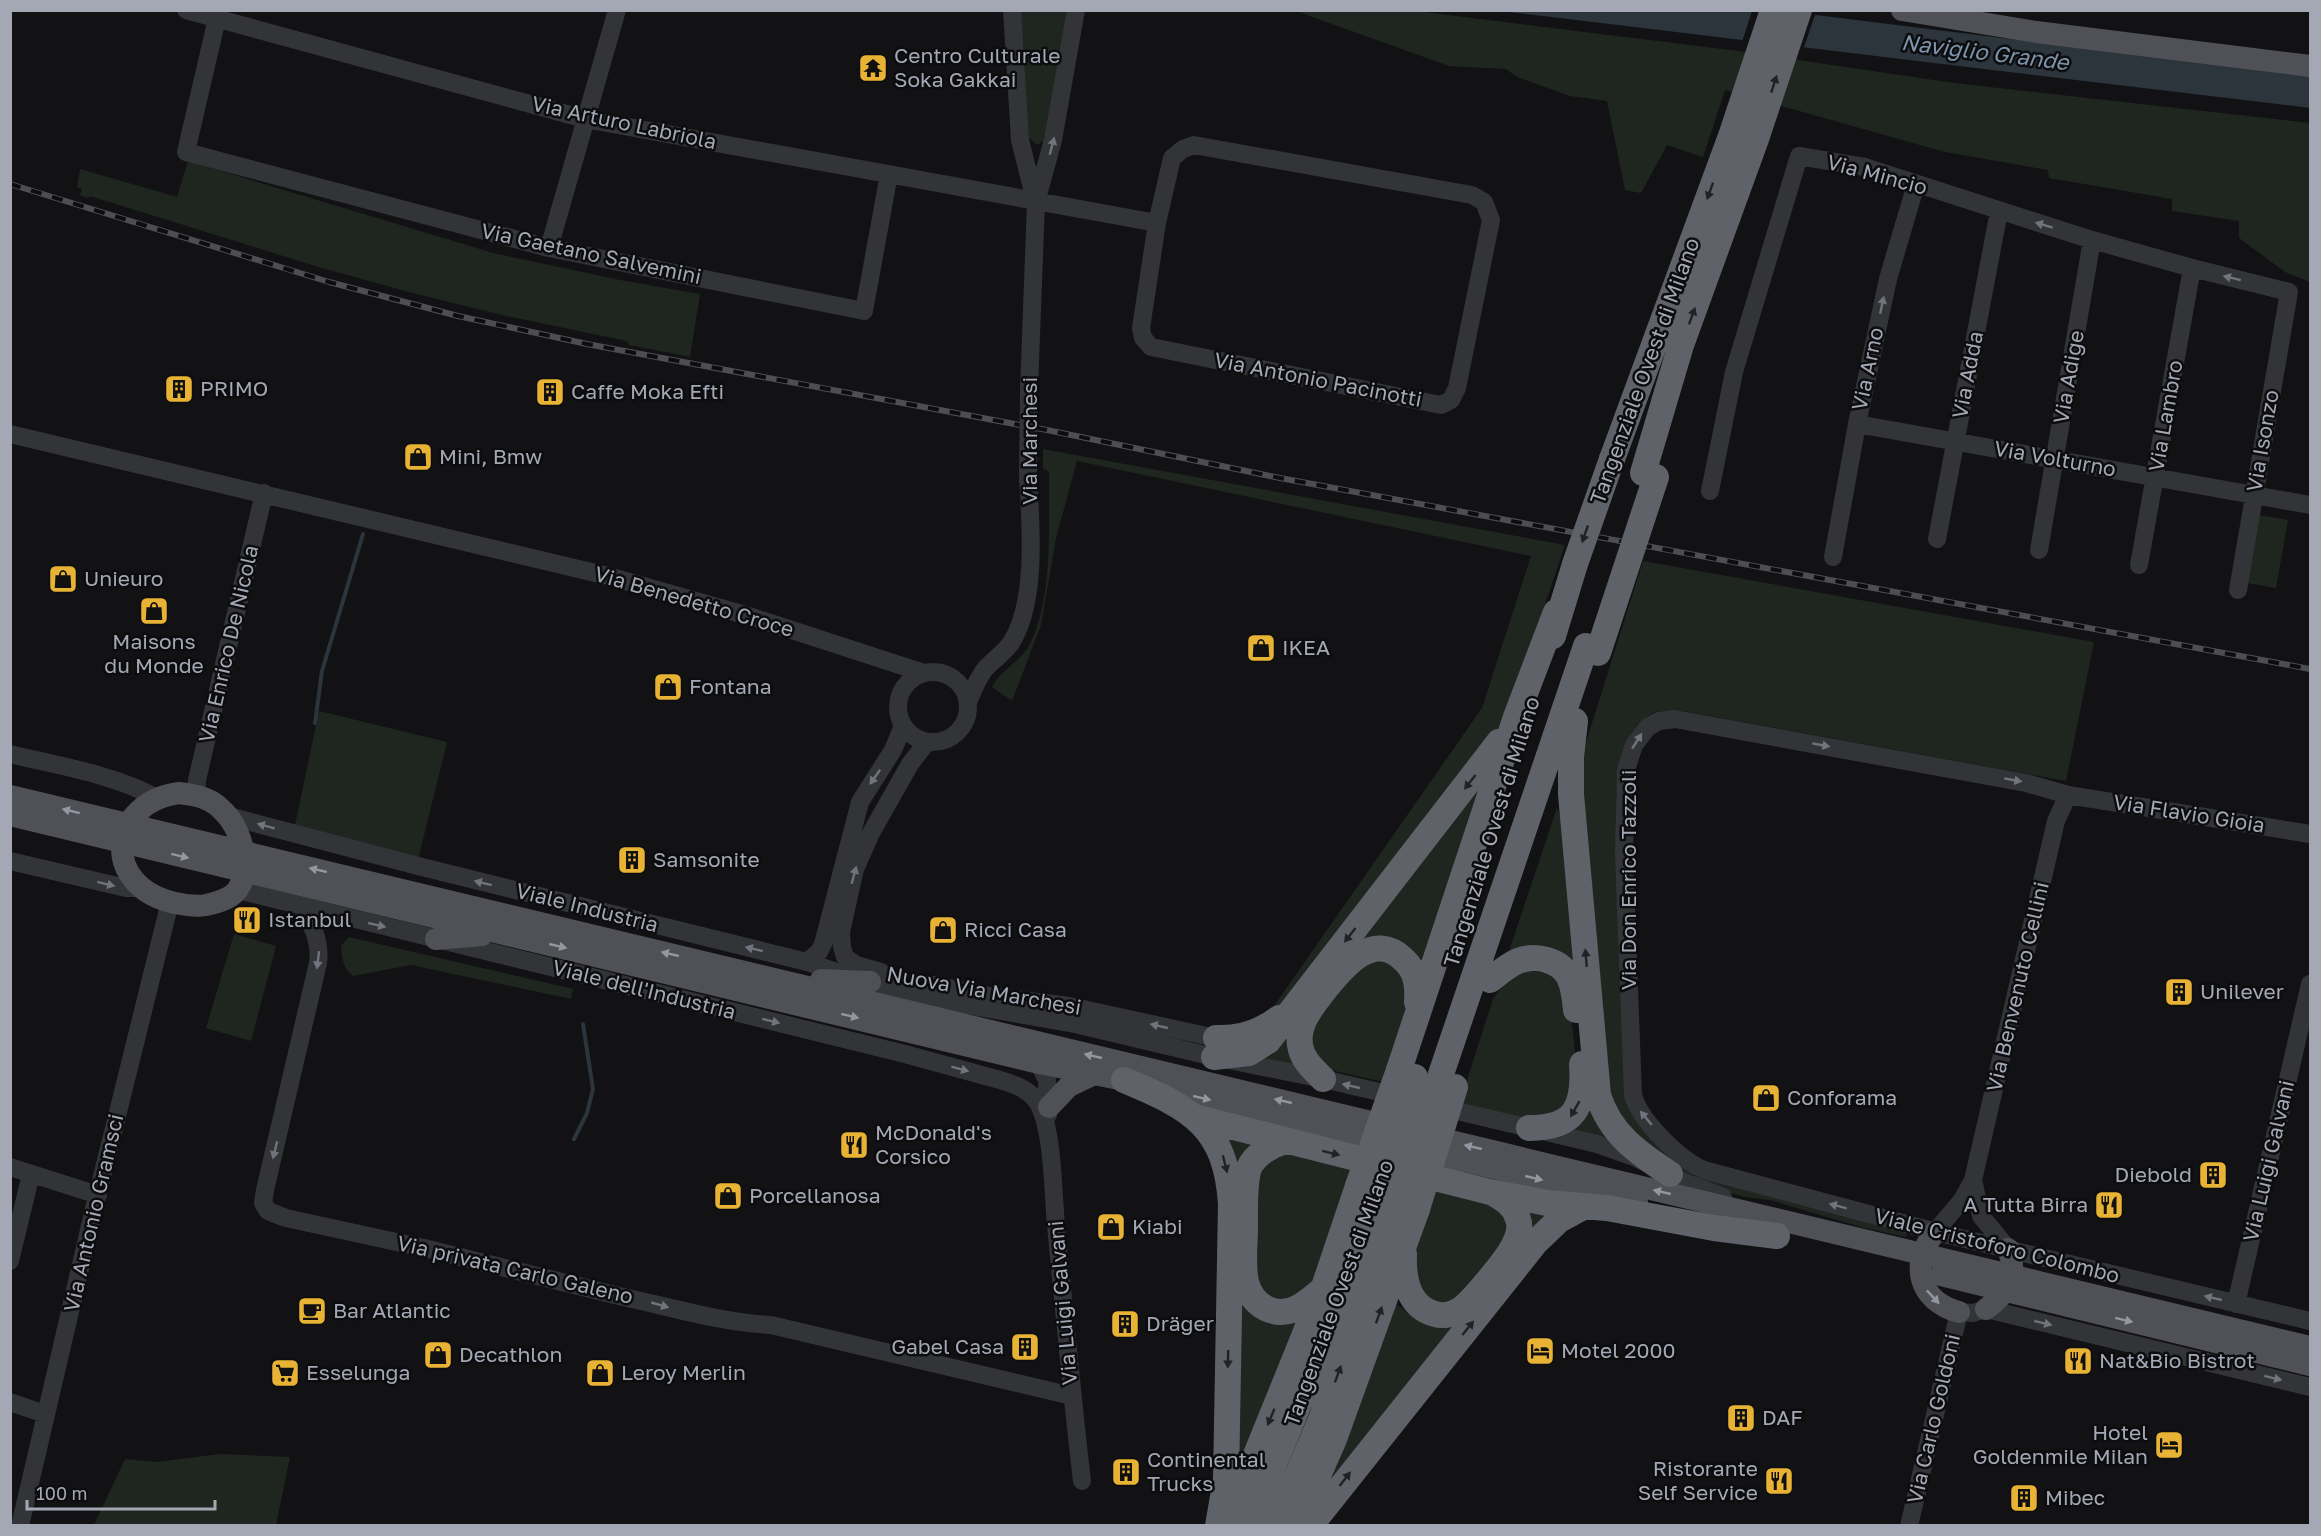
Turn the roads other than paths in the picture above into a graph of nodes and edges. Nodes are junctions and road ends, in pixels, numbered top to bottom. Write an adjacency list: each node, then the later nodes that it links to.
1 (186, 10): 10 (street, Via Arturo Labriola)
2 (617, 10): 13 (street)
3 (1012, 10): 16 (street, Via Marchesi)
4 (1076, 10): 16 (street, Via Marchesi, one-way to 4)
5 (1773, 10): 37 (highway, Tangenziale Ovest di Milano, one-way to 37, bridge)
6 (1799, 10): 38 (highway, Tangenziale Ovest di Milano, one-way to 6, bridge)
7 (1902, 10): 9 (main road)
8 (1962, 10): 11 (main road)
9 (1926, 12): 11 (main road)
10 (218, 14): 13 (street, Via Arturo Labriola); 20 (street, Via Gaetano Salvemini)
11 (1989, 24): 12 (main road)
12 (2305, 65)
13 (585, 119): 14 (street, Via Arturo Labriola); 20 (street)
14 (889, 174): 16 (street, Via Arturo Labriola); 20 (street, Via Gaetano Salvemini)
15 (1916, 184): 17 (street, Via Mincio); 23 (street, Via Arno, one-way to 15); 28 (street, Via Mincio)
16 (1036, 202): 18 (street); 40 (street, Via Marchesi, bridge)
17 (1999, 211): 19 (street, Via Mincio, one-way to 17); 25 (street, Via Adda)
18 (1157, 223): 18 (street, Via Antonio Pacinotti)
19 (2092, 240): 21 (street, Via Mincio); 26 (street, Via Adige)
20 (549, 248)
21 (2193, 268): 22 (street, Via Mincio, one-way to 21); 27 (street, Via Lambro)
22 (2289, 292): 30 (street, Via Isonzo)
23 (1857, 424): 25 (street, Via Volturno); 34 (street, Via Arno)
24 (10, 434): 29 (street)
25 (1956, 442): 26 (street, Via Volturno); 32 (street, Via Adda)
26 (2055, 459): 27 (street, Via Volturno); 33 (street, Via Adige)
27 (2155, 477): 30 (street, Via Volturno); 35 (street, Via Lambro)
28 (1710, 491)
29 (264, 493): 39 (street, Via Benedetto Croce); 50 (street, Via Enrico De Nicola)
30 (2253, 494): 31 (street, Via Volturno); 36 (street, Via Isonzo)
31 (2310, 505)
32 (1937, 539)
33 (2039, 550)
34 (1833, 557)
35 (2139, 565)
36 (2238, 590)
37 (1550, 635): 45 (highway); 77 (highway, Tangenziale Ovest di Milano)
38 (1592, 650): 46 (highway); 77 (highway, Tangenziale Ovest di Milano)
39 (883, 659): 41 (street, Via Benedetto Croce); 43 (street)
40 (986, 668): 42 (street); 44 (street, Via Marchesi)
41 (924, 672): 42 (street); 43 (street)
42 (949, 675): 44 (street)
43 (903, 688): 47 (street)
44 (968, 702): 48 (street)
45 (1516, 717): 71 (highway); 73 (highway, one-way to 73)
46 (1575, 721): 68 (highway); 85 (highway, one-way to 46)
47 (903, 726): 48 (street); 65 (street, one-way to 65)
48 (927, 742): 62 (street, Nuova Via Marchesi, one-way to 48)
49 (10, 754): 53 (street)
50 (196, 795): 53 (main road); 55 (main road)
51 (2068, 795): 57 (street, Via Flavio Gioia); 85 (street, Via Don Enrico Tazzoli, one-way to 51); 87 (street, Via Benvenuto Cellini)
52 (10, 796): 56 (main road, one-way to 52)
53 (157, 798): 56 (main road)
54 (10, 815): 56 (main road)
55 (228, 816): 59 (main road); 65 (street, Viale Industria, one-way to 55)
56 (126, 833): 59 (main road); 60 (main road)
57 (2310, 834)
58 (10, 861): 60 (street, one-way to 60)
59 (242, 871): 60 (main road); 61 (street); 63 (main road); 67 (main road, one-way to 59)
60 (156, 896): 89 (street, Via Antonio Gramsci)
61 (294, 904): 64 (street, Viale dell'Industria, one-way to 64); 106 (street, Via privata Carlo Galeno, one-way to 106)
62 (841, 932): 66 (street); 73 (street, Nuova Via Marchesi, one-way to 62)
63 (501, 933): 64 (main road); 74 (main road, one-way to 74)
64 (436, 939): 78 (street, Viale dell'Industria, one-way to 78)
65 (807, 962): 66 (street, Viale Industria)
66 (845, 975): 69 (street, Viale Industria)
67 (768, 978): 69 (main road); 72 (main road)
68 (1490, 980): 77 (highway); 82 (highway, one-way to 82)
69 (870, 982): 73 (street, Viale Industria)
70 (2310, 984): 99 (street, Via Luigi Galvani)
71 (1415, 1018): 76 (highway); 77 (highway)
72 (1019, 1038): 74 (street); 92 (main road, one-way to 72)
73 (1215, 1048): 76 (street)
74 (1040, 1063): 75 (main road); 78 (street); 80 (street, Via Luigi Galvani)
75 (1094, 1074): 79 (main road); 80 (main road)
76 (1323, 1079): 82 (street, one-way to 76)
77 (1427, 1079): 90 (highway, bridge); 90 (highway, Tangenziale Ovest di Milano, bridge)
78 (1000, 1080): 80 (street, Via Luigi Galvani)
79 (1124, 1080): 81 (highway); 92 (main road, one-way to 92)
80 (1048, 1117): 106 (street, Via Luigi Galvani)
81 (1194, 1117): 83 (highway); 112 (highway, one-way to 112)
82 (1529, 1128): 85 (street)
83 (1285, 1141): 88 (highway, one-way to 88); 98 (highway)
84 (10, 1167): 86 (street)
85 (1678, 1167): 92 (street); 93 (street, Viale Cristoforo Colombo, one-way to 85)
86 (31, 1174): 89 (street); 95 (street)
87 (1973, 1180): 93 (street); 94 (street)
88 (1490, 1192): 90 (highway); 91 (highway)
89 (93, 1193): 108 (street, Via Antonio Gramsci)
90 (1393, 1202): 98 (highway); 114 (highway, Tangenziale Ovest di Milano); 115 (highway, Tangenziale Ovest di Milano, one-way to 90); 116 (highway, one-way to 90)
91 (1583, 1207): 92 (highway); 117 (highway, one-way to 91)
92 (1779, 1228): 96 (main road)
93 (1935, 1232): 94 (street, Viale Cristoforo Colombo); 96 (main road)
94 (2008, 1249): 97 (main road); 99 (street, Viale Cristoforo Colombo, one-way to 94)
95 (10, 1261)
96 (1921, 1262): 97 (main road); 101 (main road, one-way to 101)
97 (2009, 1284): 100 (main road); 103 (main road); 104 (main road, one-way to 104)
98 (1324, 1287): 113 (highway, one-way to 113)
99 (2236, 1304): 102 (street, Viale Cristoforo Colombo)
100 (1986, 1309): 101 (street); 105 (street, one-way to 105)
101 (1959, 1312): 118 (street, Via Carlo Goldoni)
102 (2310, 1321)
103 (2310, 1347)
104 (2310, 1365)
105 (2310, 1387)
106 (1072, 1396): 109 (street, Via Luigi Galvani)
107 (10, 1402): 108 (street)
108 (40, 1412): 110 (street, Via Antonio Gramsci); 111 (street, Via Antonio Gramsci)
109 (1082, 1481)
110 (10, 1515)
111 (20, 1526)
112 (1218, 1526)
113 (1227, 1526)
114 (1248, 1526)
115 (1276, 1526)
116 (1296, 1526)
117 (1310, 1526)
118 (1909, 1526)

